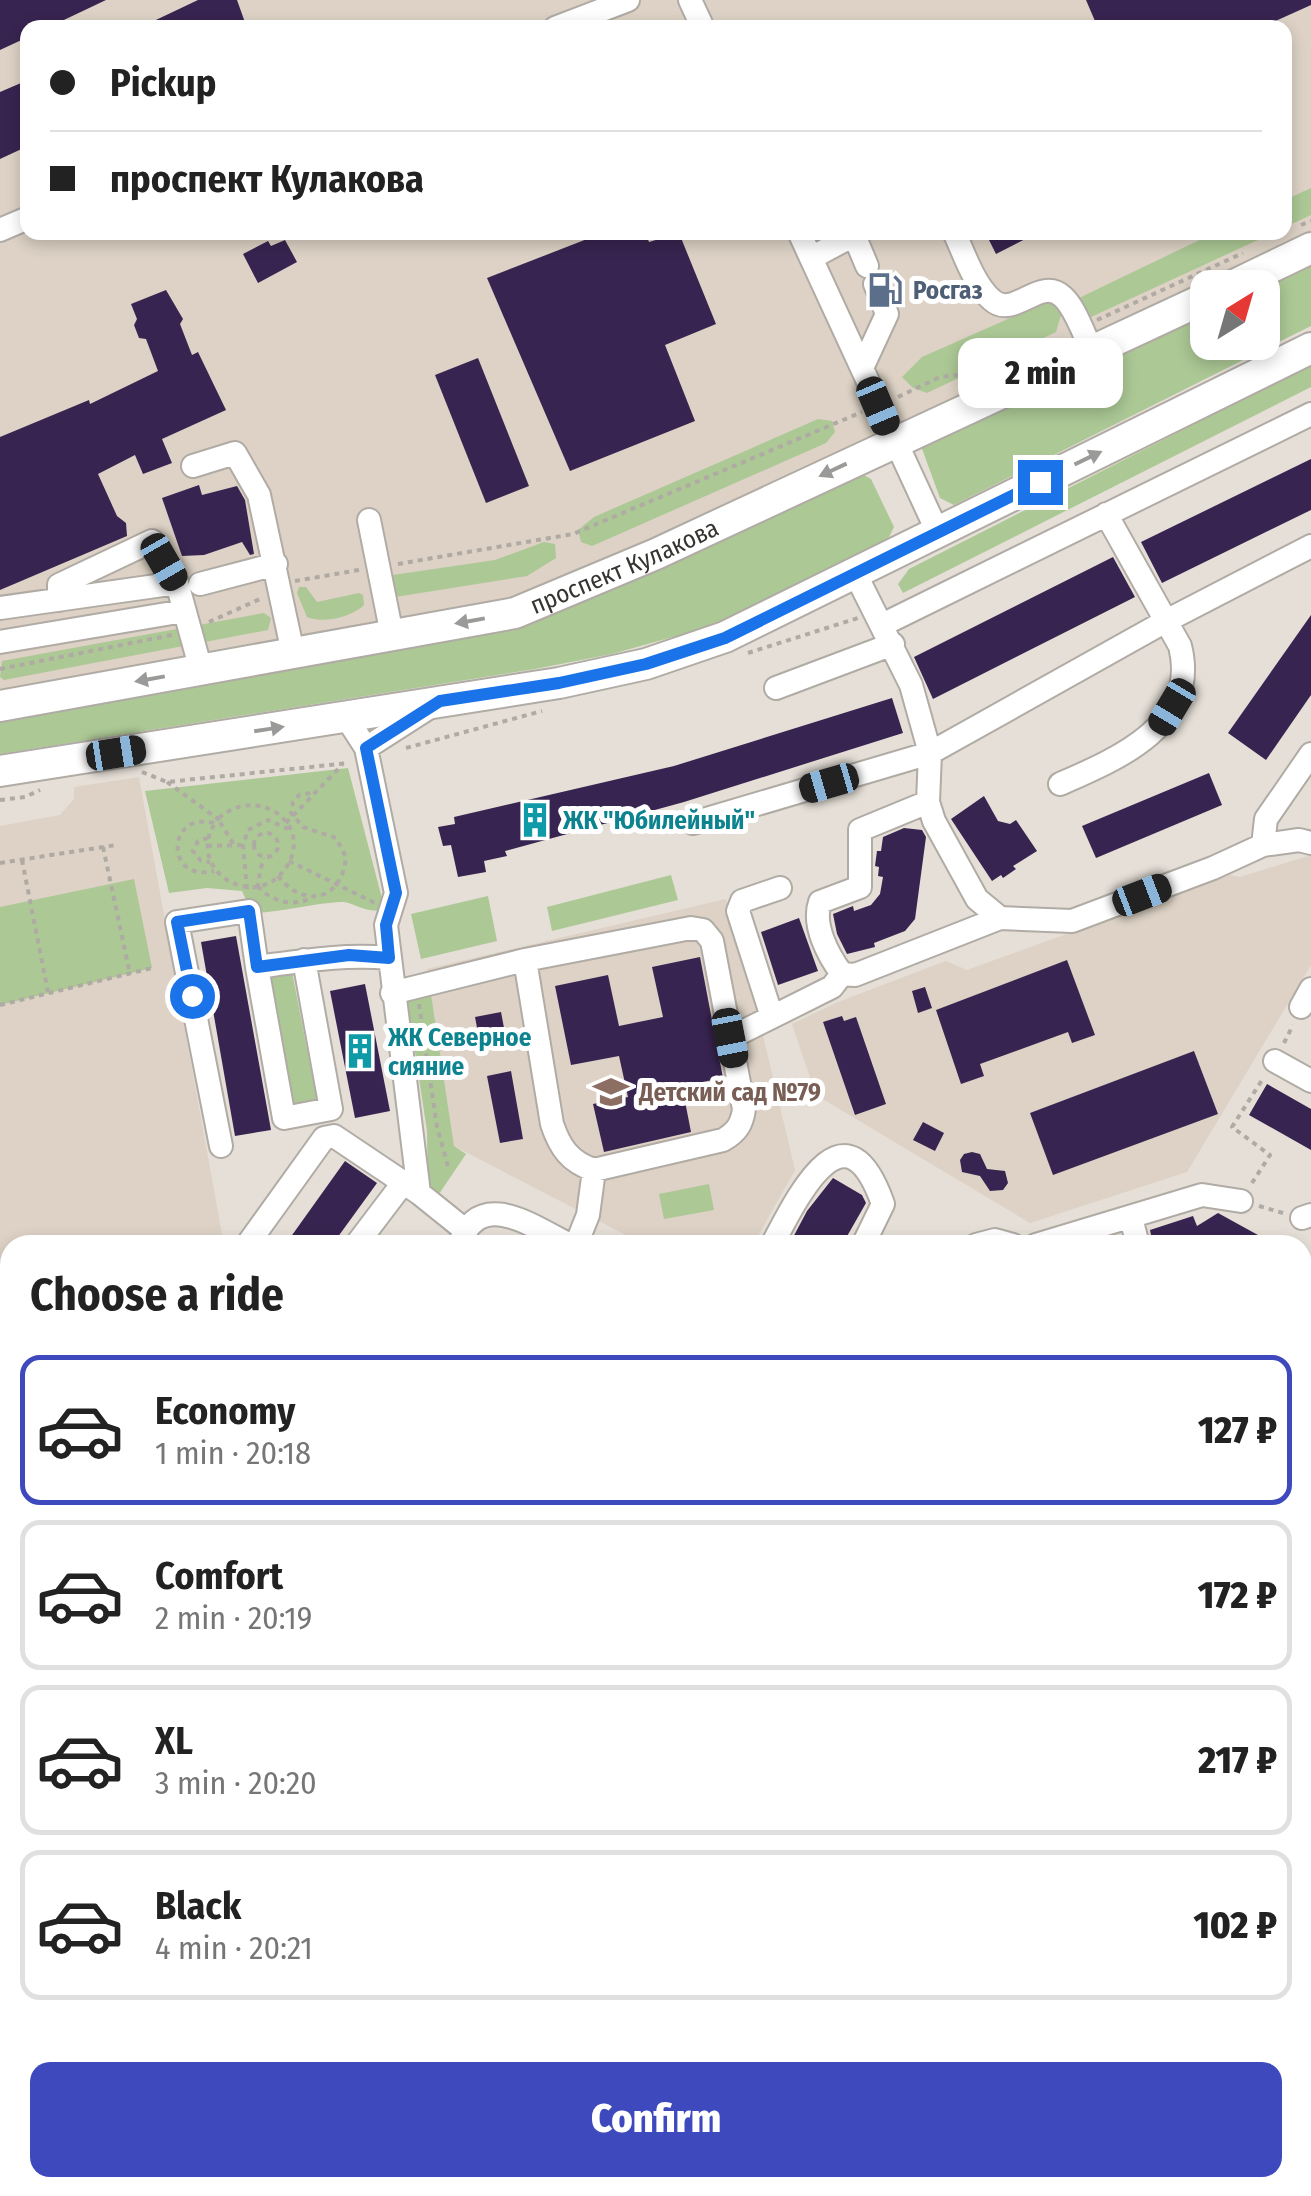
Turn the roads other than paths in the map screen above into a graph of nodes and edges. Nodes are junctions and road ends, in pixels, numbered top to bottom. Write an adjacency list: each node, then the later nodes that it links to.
1 (628, 0): 2 (street)
2 (576, 20)
3 (1302, 239): 9 (main road)
4 (804, 240): 8 (street)
5 (844, 240): 8 (street)
6 (856, 240): 13 (street)
7 (958, 240): 11 (street)
8 (812, 258): 13 (street)
9 (1255, 270)
10 (1190, 303): 11 (main road, проспект Кулакова)
11 (1087, 340): 15 (main road, проспект Кулакова)
12 (1311, 348): 19 (main road, one-way to 12)
13 (862, 368): 15 (street)
14 (1311, 414): 17 (street)
15 (893, 441): 19 (street); 28 (main road, проспект Кулакова, one-way to 28)
16 (193, 466): 22 (street)
17 (1106, 514): 27 (street); 29 (street)
18 (369, 520): 28 (street)
19 (938, 532): 21 (main road)
20 (1311, 546): 27 (street)
21 (856, 575): 29 (street); 34 (main road)
22 (278, 576): 23 (street); 31 (street)
23 (189, 584): 24 (street); 24 (street); 26 (street)
24 (59, 600): 25 (street)
25 (0, 608)
26 (187, 620): 30 (street); 32 (street)
27 (1166, 621): 38 (street); 41 (street)
28 (392, 635): 31 (main road, проспект Кулакова)
29 (887, 635): 33 (street); 38 (street)
30 (0, 642)
31 (293, 653): 32 (main road, проспект Кулакова)
32 (201, 670): 35 (main road, проспект Кулакова, one-way to 35)
33 (776, 688)
34 (440, 701): 36 (main road); 37 (street)
35 (0, 706)
36 (346, 716): 37 (street); 40 (main road, one-way to 36)
37 (366, 748): 48 (street)
38 (930, 753): 42 (street); 43 (street)
39 (1311, 754): 45 (street)
40 (0, 771)
41 (1060, 784)
42 (928, 802): 47 (street); 52 (street)
43 (693, 823)
44 (1311, 843): 45 (street)
45 (1263, 845): 47 (street)
46 (780, 888): 54 (street)
47 (1000, 918): 52 (street)
48 (389, 958): 49 (street); 53 (street)
49 (304, 960): 51 (street); 51 (street)
50 (525, 960): 53 (street); 55 (street); 59 (street)
51 (257, 967): 58 (street)
52 (842, 974): 54 (street)
53 (392, 993): 60 (street)
54 (772, 1016): 55 (street)
55 (730, 1038): 59 (street)
56 (1275, 1061): 57 (street)
57 (1311, 1081)
58 (221, 1146)
59 (594, 1170): 68 (street)
60 (411, 1188): 63 (street); 64 (street); 65 (street)
61 (1241, 1201): 62 (street)
62 (1131, 1218): 71 (street); 72 (street)
63 (254, 1235)
64 (366, 1235)
65 (460, 1235)
66 (464, 1235): 67 (street)
67 (552, 1235)
68 (578, 1235)
69 (777, 1235): 70 (street)
70 (868, 1235)
71 (1071, 1235)
72 (1135, 1235)

